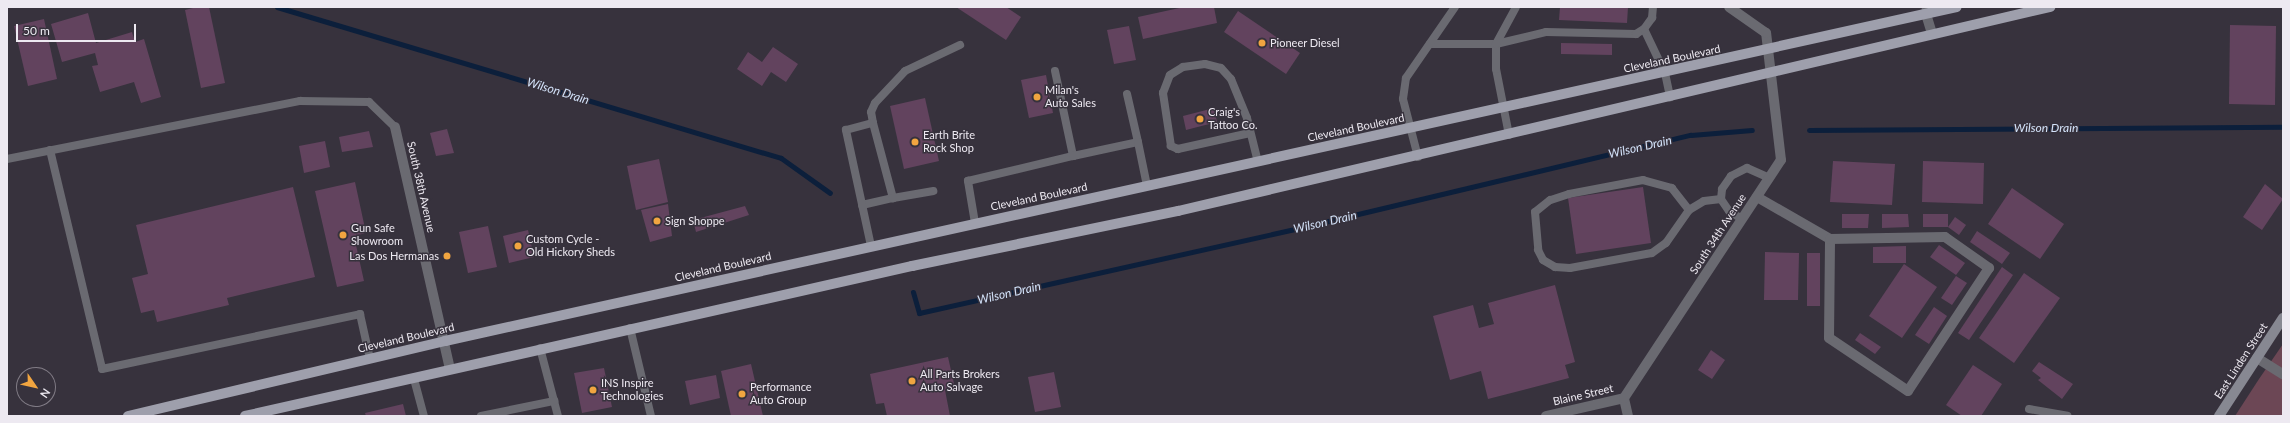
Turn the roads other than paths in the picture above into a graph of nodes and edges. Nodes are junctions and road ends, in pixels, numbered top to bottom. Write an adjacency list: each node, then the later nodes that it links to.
1 (1455, 7): 10 (lane)
2 (1516, 7): 11 (lane)
3 (1653, 7): 8 (lane)
4 (1729, 7): 13 (street, South 34th Avenue)
5 (1957, 7): 7 (main road, Cleveland Boulevard)
6 (2050, 7): 9 (main road)
7 (1927, 10): 9 (street); 13 (main road, Cleveland Boulevard)
8 (1644, 29): 11 (lane); 15 (lane)
9 (1932, 34): 16 (main road)
10 (1430, 44): 11 (lane); 22 (lane)
11 (1496, 44): 19 (lane)
12 (960, 45): 20 (lane)
13 (1769, 50): 15 (main road, Cleveland Boulevard); 16 (street, South 34th Avenue)
14 (1055, 71): 27 (lane)
15 (1665, 73): 18 (lane); 19 (main road, Cleveland Boulevard)
16 (1772, 73): 18 (main road); 31 (street, South 34th Avenue)
17 (1127, 94): 25 (lane)
18 (1670, 97): 24 (main road)
19 (1503, 108): 22 (main road, Cleveland Boulevard); 24 (lane)
20 (873, 123): 35 (lane); 37 (lane)
21 (395, 127): 26 (lane); 45 (street, South 38th Avenue)
22 (1411, 128): 28 (lane); 30 (main road, Cleveland Boulevard)
23 (1250, 133): 23 (lane); 30 (lane)
24 (1510, 135): 28 (main road)
25 (1138, 142): 27 (lane); 32 (lane)
26 (50, 150): 29 (lane); 48 (lane)
27 (1073, 156): 40 (lane)
28 (1418, 156): 44 (main road)
29 (7, 159)
30 (1258, 162): 32 (main road, Cleveland Boulevard)
31 (1769, 178): 34 (street, South 34th Avenue); 36 (lane)
32 (1147, 186): 40 (main road, Cleveland Boulevard)
33 (934, 191): 35 (lane)
34 (1757, 197): 39 (street, South 34th Avenue); 41 (street)
35 (892, 198): 37 (lane)
36 (1721, 199): 38 (lane); 39 (lane)
37 (862, 205): 42 (lane)
38 (1689, 210): 38 (lane)
39 (1742, 219): 52 (street, South 34th Avenue)
40 (975, 223): 42 (main road, Cleveland Boulevard)
41 (1830, 240): 41 (street)
42 (871, 246): 45 (main road, Cleveland Boulevard)
43 (2283, 318): 47 (main road, East Linden Street)
44 (630, 328): 46 (main road); 60 (lane)
45 (445, 341): 48 (main road, Cleveland Boulevard); 49 (street, South 38th Avenue)
46 (540, 348): 49 (main road); 53 (lane)
47 (2258, 358): 50 (street); 64 (main road, East Linden Street)
48 (370, 359): 55 (main road, Cleveland Boulevard)
49 (450, 369): 51 (main road)
50 (2283, 374)
51 (414, 379): 56 (main road); 57 (lane)
52 (1624, 398): 61 (street, Blaine Street); 62 (street)
53 (554, 401): 58 (lane); 59 (lane)
54 (2029, 409): 63 (lane)
55 (128, 416)
56 (244, 416)
57 (424, 416)
58 (481, 416)
59 (558, 416)
60 (651, 416)
61 (1546, 416)
62 (1628, 416)
63 (2067, 416)
64 (2219, 416)

